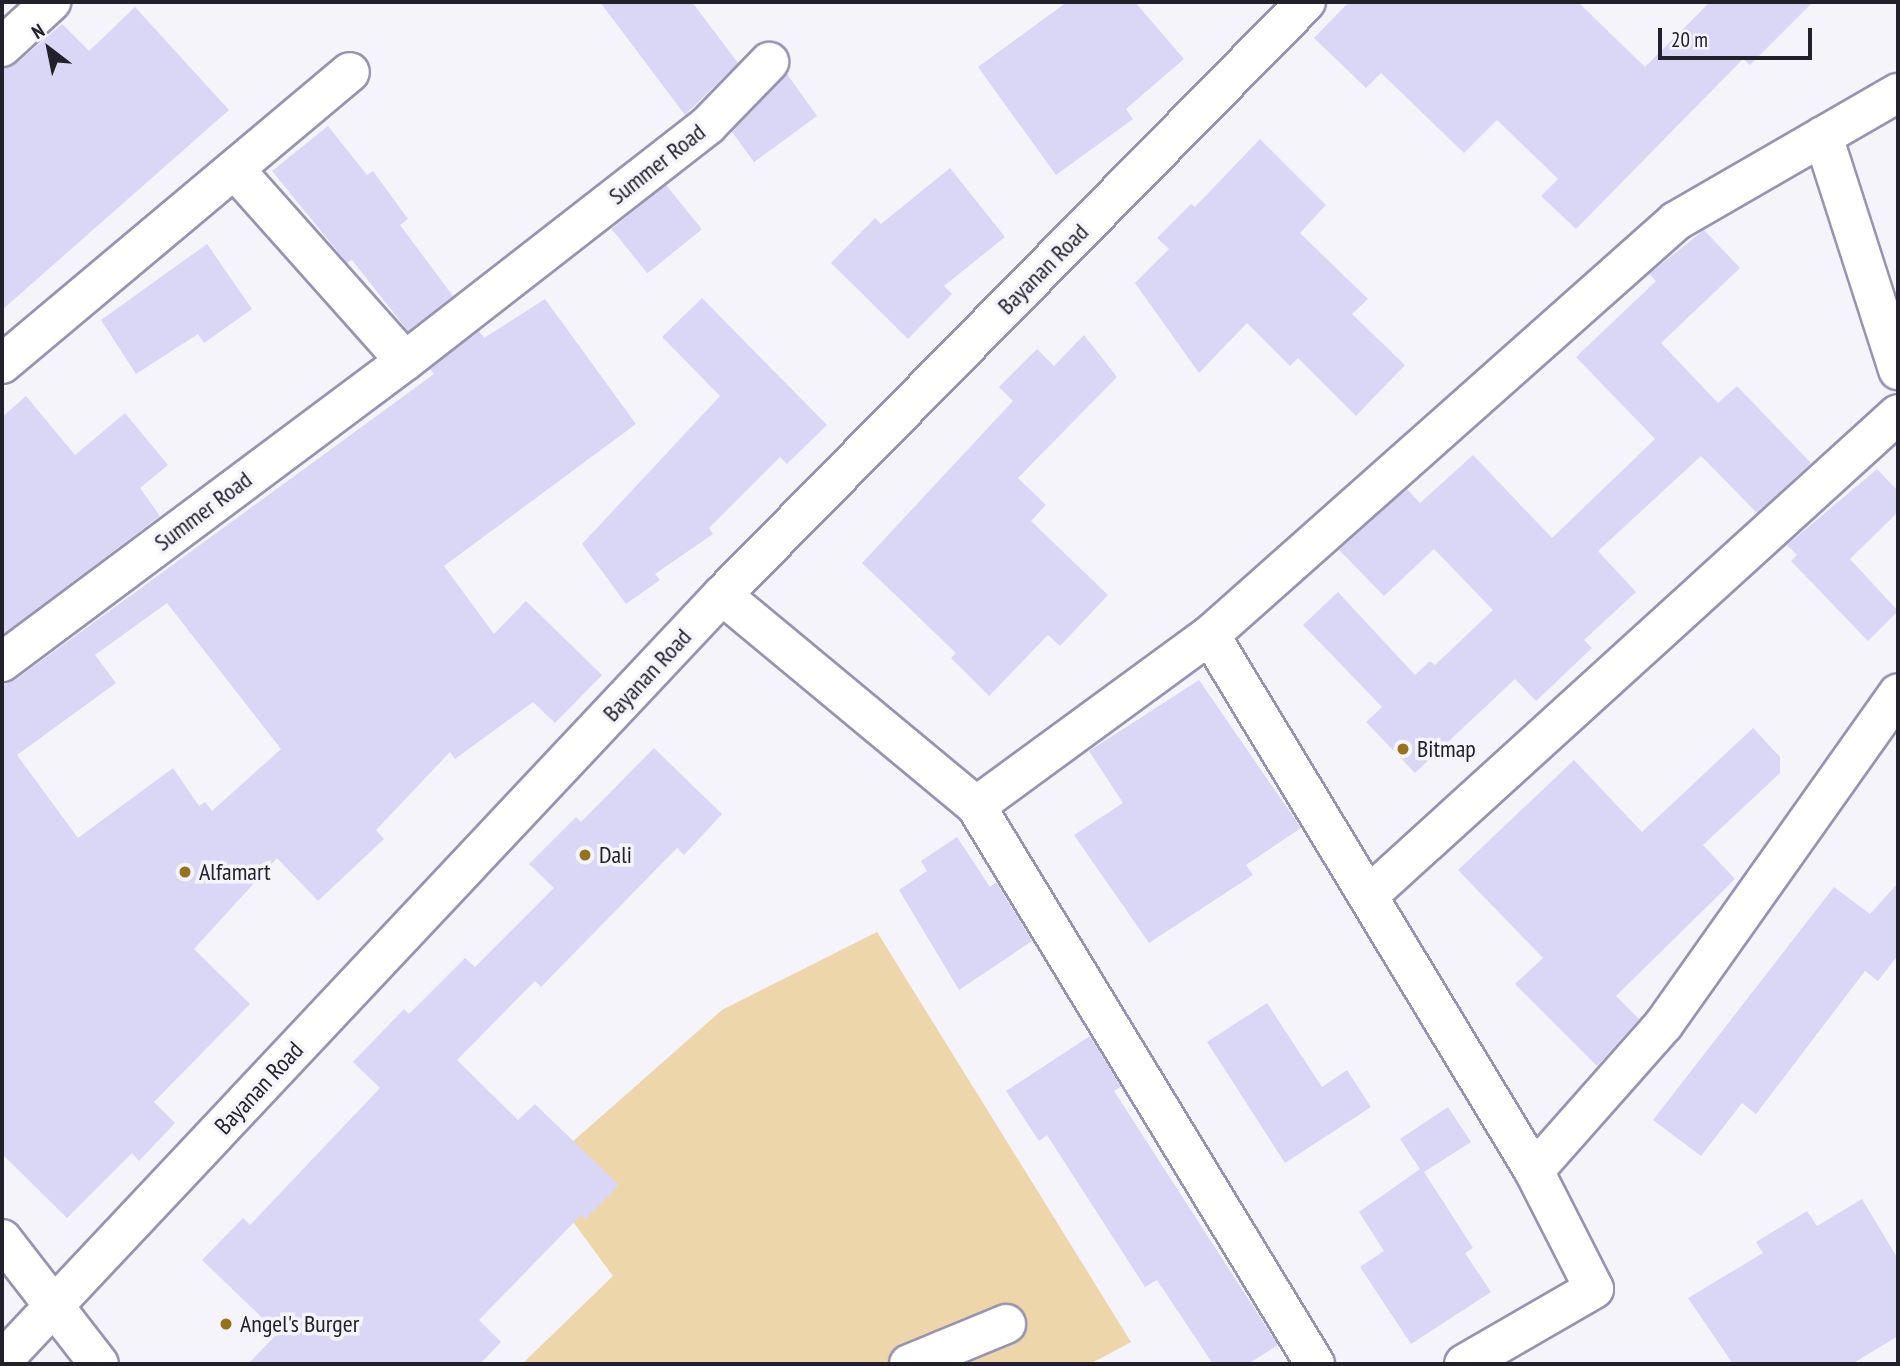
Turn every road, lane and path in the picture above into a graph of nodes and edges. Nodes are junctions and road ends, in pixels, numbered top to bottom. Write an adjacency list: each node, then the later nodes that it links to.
1 (51, 2): 3 (street)
2 (1306, 2): 13 (street, Bayanan Road)
3 (2, 47)
4 (769, 62): 9 (street, Summer Road)
5 (350, 72): 8 (street)
6 (1898, 93): 7 (street)
7 (1823, 136): 11 (street); 14 (street)
8 (236, 171): 9 (street); 10 (street)
9 (405, 361): 15 (street, Summer Road)
10 (2, 364)
11 (1898, 370)
12 (1898, 414): 18 (street)
13 (722, 594): 17 (street); 21 (street, Bayanan Road)
14 (1210, 635): 17 (street); 18 (street)
15 (2, 662)
16 (1898, 693): 19 (street)
17 (976, 806): 26 (street)
18 (1368, 896): 19 (street)
19 (1534, 1171): 27 (street)
20 (2, 1239): 21 (street)
21 (55, 1307): 23 (street, Bayanan Road); 24 (street)
22 (1006, 1324): 25 (street)
23 (2, 1361)
24 (99, 1364)
25 (909, 1364)
26 (1315, 1364)
27 (1465, 1364)

